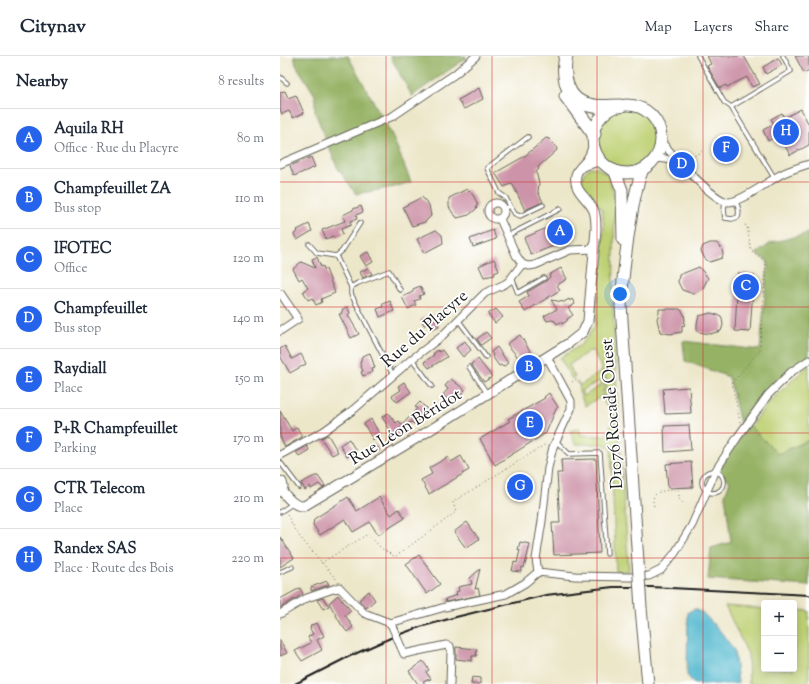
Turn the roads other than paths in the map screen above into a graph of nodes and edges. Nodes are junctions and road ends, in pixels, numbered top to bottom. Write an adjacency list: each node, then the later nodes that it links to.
1 (476, 56): 16 (street)
2 (560, 56): 11 (highway)
3 (566, 56): 8 (highway)
4 (698, 56): 9 (lane)
5 (783, 56): 9 (lane)
6 (280, 77): 7 (lane)
7 (287, 83)
8 (620, 106): 11 (main road); 12 (main road)
9 (731, 107): 21 (lane)
10 (528, 137): 25 (lane)
11 (594, 140): 14 (main road); 18 (street)
12 (661, 142): 13 (main road); 15 (street)
13 (655, 158): 15 (street); 19 (main road)
14 (602, 162): 18 (street); 20 (main road)
15 (685, 162): 23 (street)
16 (280, 164)
17 (809, 164): 21 (street)
18 (581, 166): 31 (street, Rue Léon Béridot)
19 (643, 169): 20 (main road); 34 (main road)
20 (614, 170): 34 (main road)
21 (775, 179): 22 (street)
22 (736, 201): 23 (street); 23 (lane)
23 (725, 202)
24 (543, 205): 25 (lane)
25 (507, 207): 27 (street); 27 (street)
26 (560, 209): 29 (lane)
27 (500, 219): 29 (street)
28 (360, 223): 32 (lane)
29 (507, 236): 33 (street)
30 (309, 244): 32 (lane)
31 (594, 249): 33 (street); 43 (street, Rue Léon Béridot)
32 (336, 256): 37 (lane)
33 (522, 264): 35 (street, Rue du Placyre)
34 (624, 265): 67 (main road, D1076 Rocade Ouest, bridge)
35 (512, 278): 36 (lane); 40 (street, Rue du Placyre)
36 (544, 278)
37 (351, 287): 38 (lane); 47 (lane)
38 (400, 290)
39 (281, 294): 41 (street)
40 (459, 321): 42 (lane); 44 (street, Rue du Placyre)
41 (280, 331)
42 (486, 357)
43 (547, 357): 49 (street, Rue Léon Béridot); 50 (street)
44 (412, 359): 47 (street, Rue du Placyre); 48 (lane)
45 (809, 360): 53 (street)
46 (469, 367): 49 (lane)
47 (393, 375): 51 (street, Rue du Placyre)
48 (432, 386)
49 (488, 394): 58 (street, Rue Léon Béridot)
50 (557, 439): 60 (lane); 63 (street)
51 (280, 455)
52 (280, 462): 55 (lane)
53 (716, 472): 57 (street); 57 (lane)
54 (280, 481): 56 (street)
55 (299, 487)
56 (280, 491): 58 (street)
57 (707, 491): 63 (street)
58 (293, 503): 59 (lane)
59 (280, 512)
60 (607, 554)
61 (292, 567): 62 (lane)
62 (280, 572)
63 (538, 572): 65 (street)
64 (280, 614): 65 (street)
65 (391, 624): 66 (street, bridge)
66 (450, 684)
67 (648, 684)

